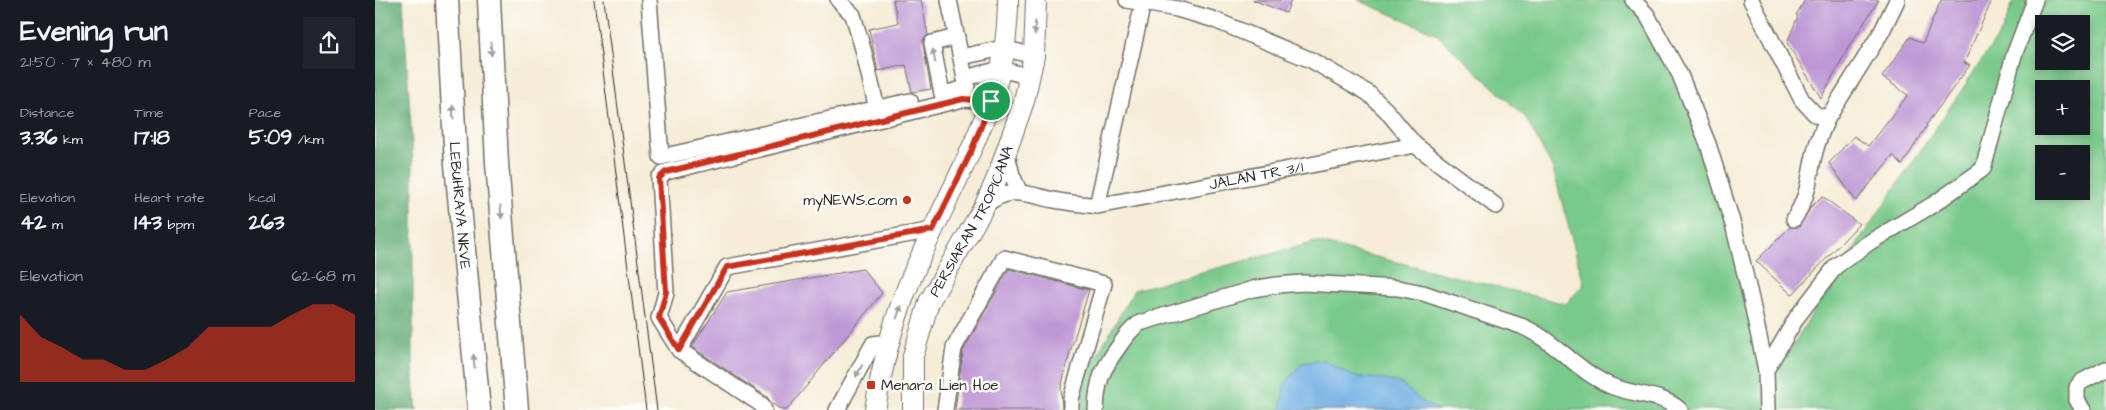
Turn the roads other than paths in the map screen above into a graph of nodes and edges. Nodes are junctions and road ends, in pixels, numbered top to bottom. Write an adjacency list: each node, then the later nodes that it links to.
1 (447, 0): 37 (highway, LEBUHRAYA NKVE, one-way to 1)
2 (489, 0): 38 (highway, one-way to 38)
3 (649, 0): 23 (street)
4 (838, 0): 23 (street)
5 (949, 0): 14 (street)
6 (1009, 0): 15 (main road, PERSIARAN TROPICANA)
7 (1036, 0): 16 (main road, PERSIARAN TROPICANA, one-way to 16)
8 (1127, 0): 13 (street)
9 (1633, 0): 36 (street)
10 (1751, 0): 24 (street)
11 (1897, 0): 24 (street)
12 (2035, 0): 36 (street)
13 (1143, 3): 25 (street); 29 (street)
14 (957, 38): 17 (street); 21 (street, one-way to 14)
15 (1003, 48): 16 (street); 17 (street); 18 (main road, PERSIARAN TROPICANA)
16 (1034, 56): 19 (main road, PERSIARAN TROPICANA)
17 (961, 57): 20 (street)
18 (1001, 70): 19 (street); 20 (street); 22 (main road, PERSIARAN TROPICANA)
19 (1030, 77): 26 (main road, PERSIARAN TROPICANA)
20 (965, 78): 21 (street)
21 (942, 94): 23 (street)
22 (991, 101): 32 (main road, PERSIARAN TROPICANA); 34 (street)
23 (877, 109)
24 (1827, 119): 31 (street)
25 (1415, 145): 29 (street, JALAN TR 3/1); 30 (street)
26 (1006, 150): 27 (street); 28 (main road, PERSIARAN TROPICANA)
27 (1019, 191): 28 (street); 29 (street, JALAN TR 3/1)
28 (985, 205): 42 (main road, PERSIARAN TROPICANA)
29 (1097, 206)
30 (1497, 206)
31 (1794, 219)
32 (933, 230): 33 (main road, PERSIARAN TROPICANA, one-way to 32); 34 (street)
33 (888, 342): 40 (street, one-way to 40); 41 (main road, PERSIARAN TROPICANA)
34 (679, 350): 39 (street)
35 (2106, 369): 48 (street)
36 (1766, 370): 47 (street)
37 (479, 410)
38 (517, 410)
39 (764, 410)
40 (837, 410)
41 (875, 410)
42 (913, 410)
43 (945, 410): 44 (street)
44 (1071, 410)
45 (1096, 410): 46 (street)
46 (1680, 410)
47 (1767, 410)
48 (2083, 410)

